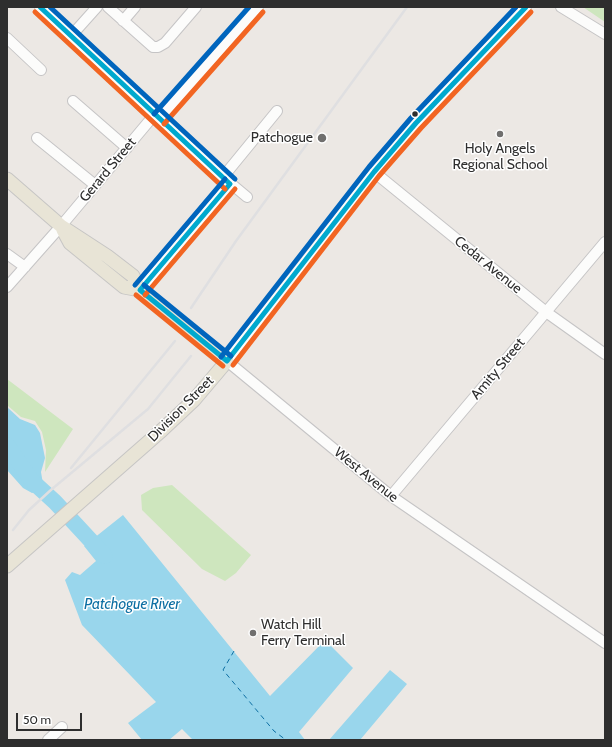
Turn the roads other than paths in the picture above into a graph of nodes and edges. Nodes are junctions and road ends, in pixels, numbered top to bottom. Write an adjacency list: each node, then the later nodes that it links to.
1 (40, 7): 11 (street)
2 (97, 7): 11 (street)
3 (108, 7): 9 (street)
4 (135, 7): 9 (street)
5 (196, 7): 9 (street)
6 (258, 7): 16 (street, Gerard Street)
7 (526, 7): 19 (street, Division Street)
8 (561, 7): 10 (street)
9 (123, 21)
10 (605, 34)
11 (71, 36): 16 (street)
12 (7, 38): 13 (street)
13 (41, 70)
14 (74, 101): 18 (street)
15 (277, 111): 21 (street)
16 (157, 116): 18 (street, Gerard Street); 21 (street)
17 (37, 138): 22 (street)
18 (126, 148): 22 (street, Gerard Street)
19 (374, 172): 30 (street, Cedar Avenue); 32 (street, Division Street)
20 (7, 179): 24 (main road, West Avenue)
21 (227, 181): 23 (street); 29 (street)
22 (95, 185): 24 (street, Gerard Street)
23 (247, 197)
24 (61, 226): 27 (street, Gerard Street); 29 (main road, West Avenue)
25 (605, 242): 30 (street, Amity Street)
26 (7, 254): 27 (street)
27 (25, 267): 28 (street, Gerard Street)
28 (7, 287)
29 (140, 290): 32 (main road, West Avenue)
30 (546, 312): 31 (street, Cedar Avenue); 33 (street, Amity Street)
31 (605, 354)
32 (227, 361): 33 (street, West Avenue); 34 (main road, Division Street)
33 (391, 496): 35 (street, West Avenue)
34 (7, 566)
35 (605, 643)
36 (62, 727): 37 (street)
37 (48, 740)

